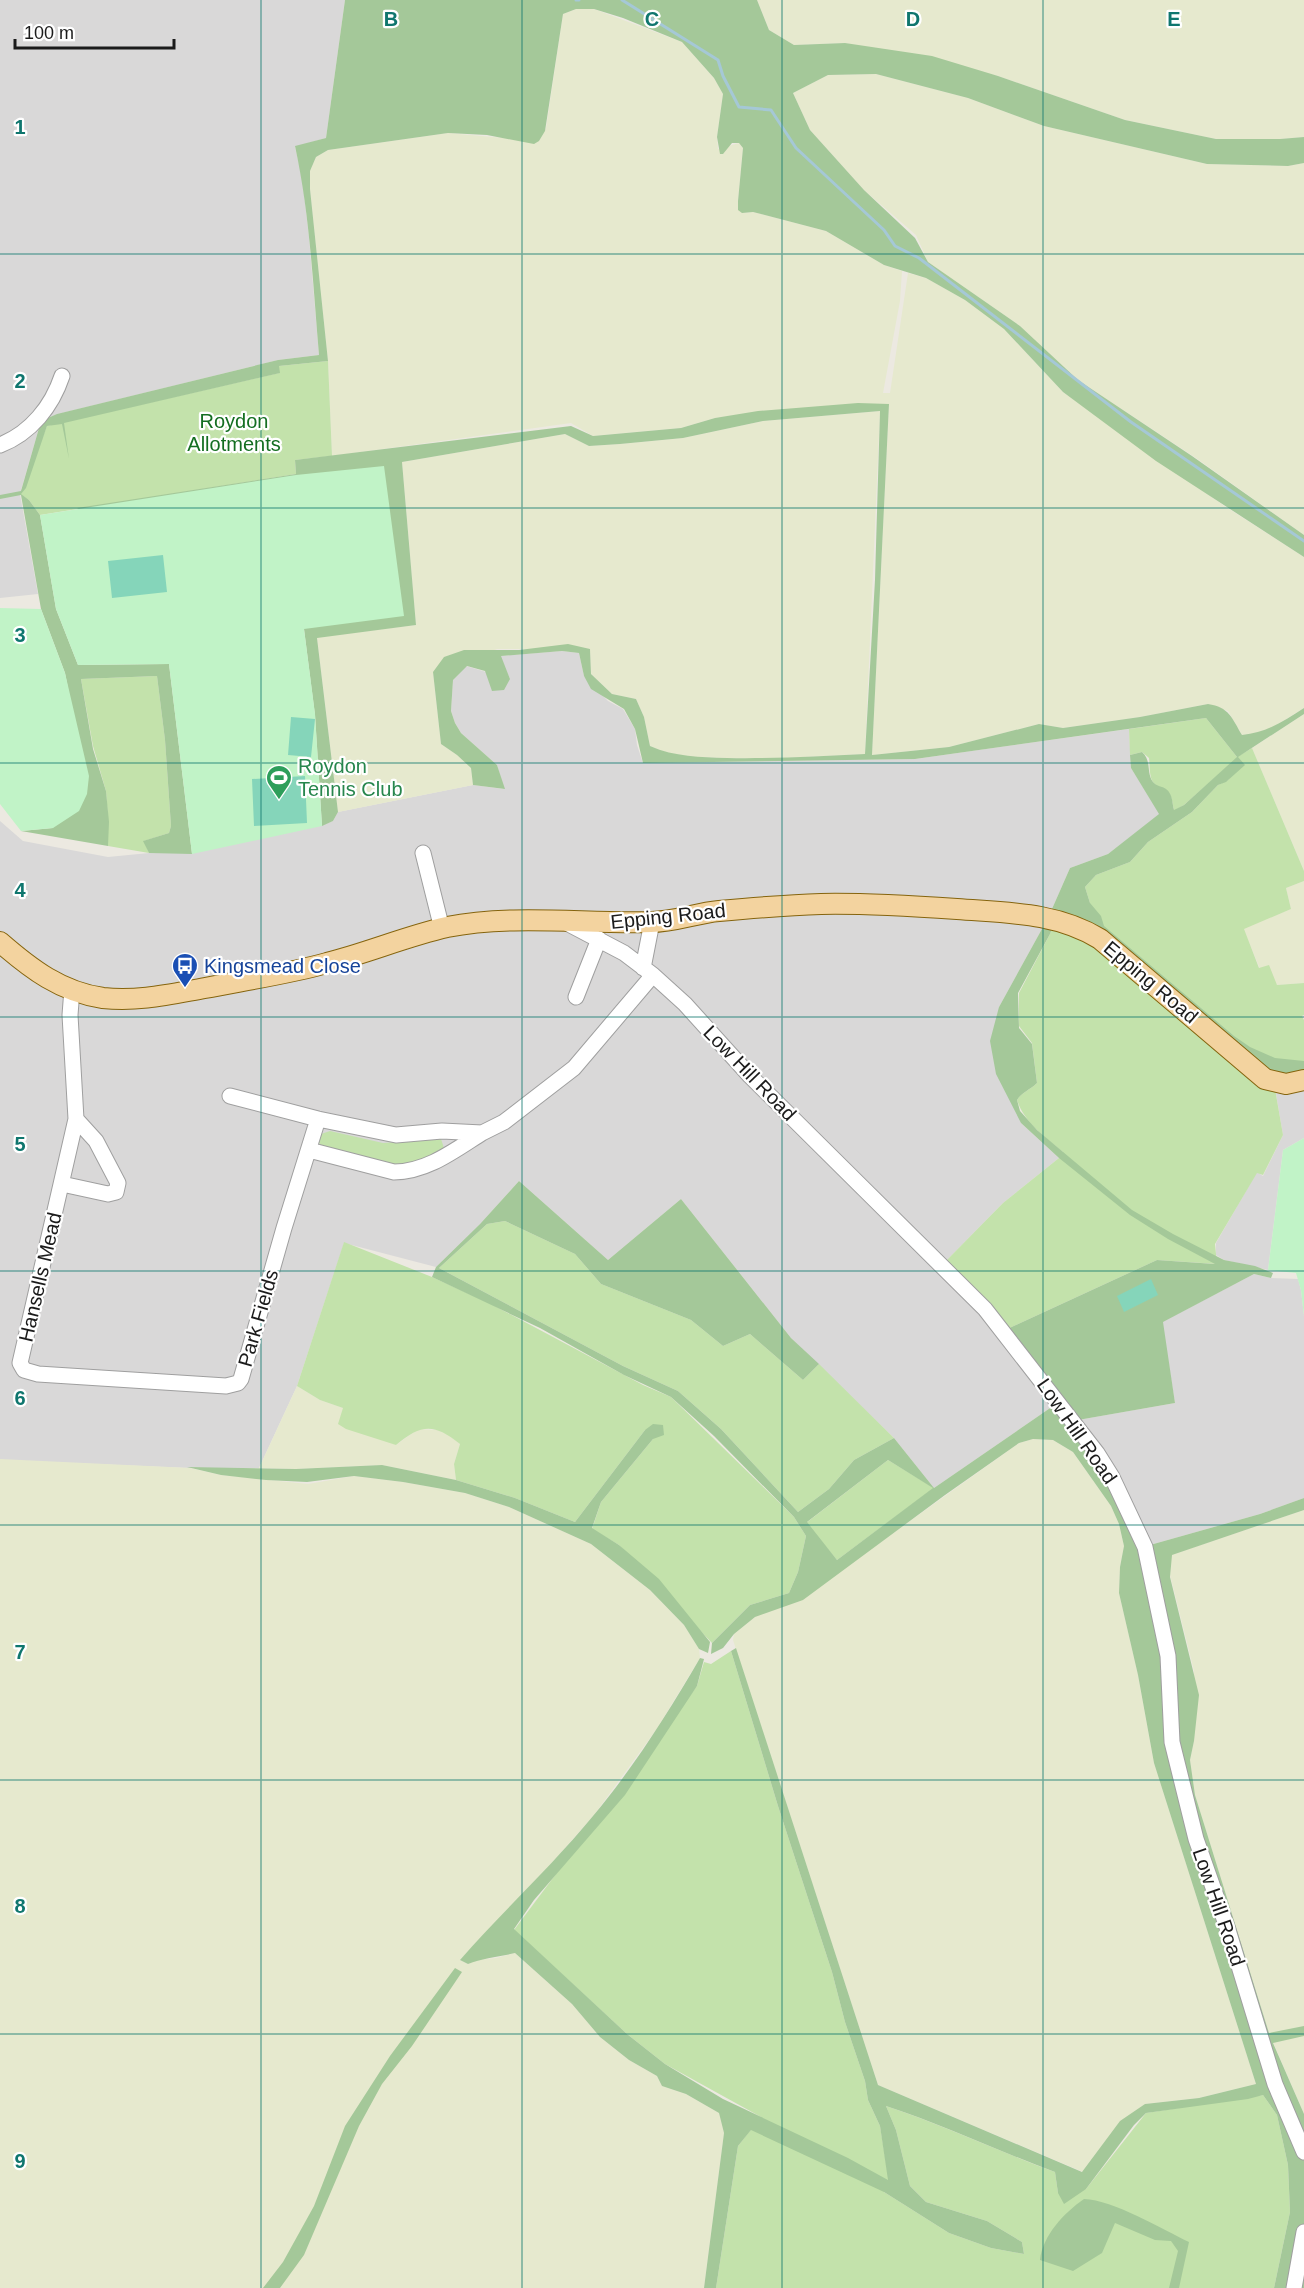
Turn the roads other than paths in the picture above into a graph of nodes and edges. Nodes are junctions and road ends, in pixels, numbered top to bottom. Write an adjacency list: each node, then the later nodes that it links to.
1 (62, 376): 2 (street)
2 (0, 445)
3 (423, 853): 6 (street)
4 (565, 922): 5 (main road, Epping Road); 6 (main road, Epping Road); 7 (street, Low Hill Road)
5 (652, 922): 9 (street); 12 (main road, Epping Road)
6 (442, 929): 10 (main road, Epping Road)
7 (599, 939): 9 (street, Low Hill Road); 11 (street)
8 (0, 942): 10 (main road, Epping Road)
9 (648, 971): 17 (street); 22 (street, Low Hill Road)
10 (72, 989): 14 (street, Hansells Mead)
11 (576, 997)
12 (1304, 1080)
13 (230, 1096): 15 (street)
14 (76, 1119): 20 (street, Hansells Mead); 20 (street)
15 (318, 1119): 16 (street); 18 (street, Park Fields)
16 (442, 1131): 17 (street); 19 (street)
17 (482, 1133): 19 (street)
18 (309, 1150): 19 (street); 21 (street, Park Fields)
19 (449, 1154)
20 (62, 1184): 21 (street, Hansells Mead)
21 (24, 1370)
22 (1304, 2152)
23 (1304, 2232): 24 (street)
24 (1294, 2288)

